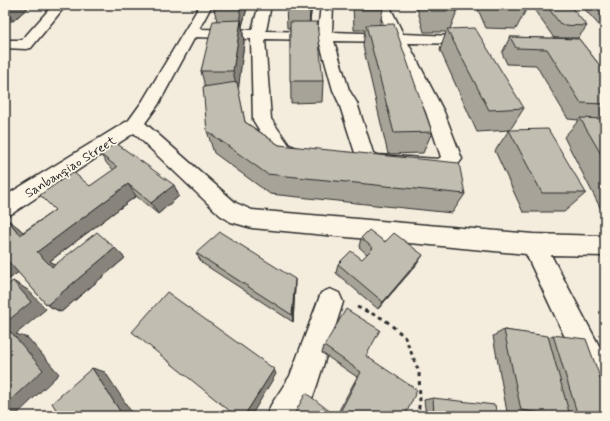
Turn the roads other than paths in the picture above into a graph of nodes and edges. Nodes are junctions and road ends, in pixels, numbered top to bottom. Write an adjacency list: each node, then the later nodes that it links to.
1 (60, 5): 11 (street)
2 (206, 5): 6 (street)
3 (265, 5): 7 (street)
4 (327, 5): 8 (street)
5 (384, 5): 9 (street)
6 (191, 34): 7 (street); 12 (street)
7 (258, 35): 8 (street); 13 (street)
8 (325, 36): 9 (street); 9 (street)
9 (399, 38): 10 (street)
10 (474, 40)
11 (5, 44)
12 (135, 124): 14 (street, Sanbanqiao Street); 15 (street)
13 (319, 158)
14 (5, 207)
15 (533, 244): 16 (street); 18 (street)
16 (605, 246)
17 (330, 302): 19 (street)
18 (605, 388)
19 (282, 416)

